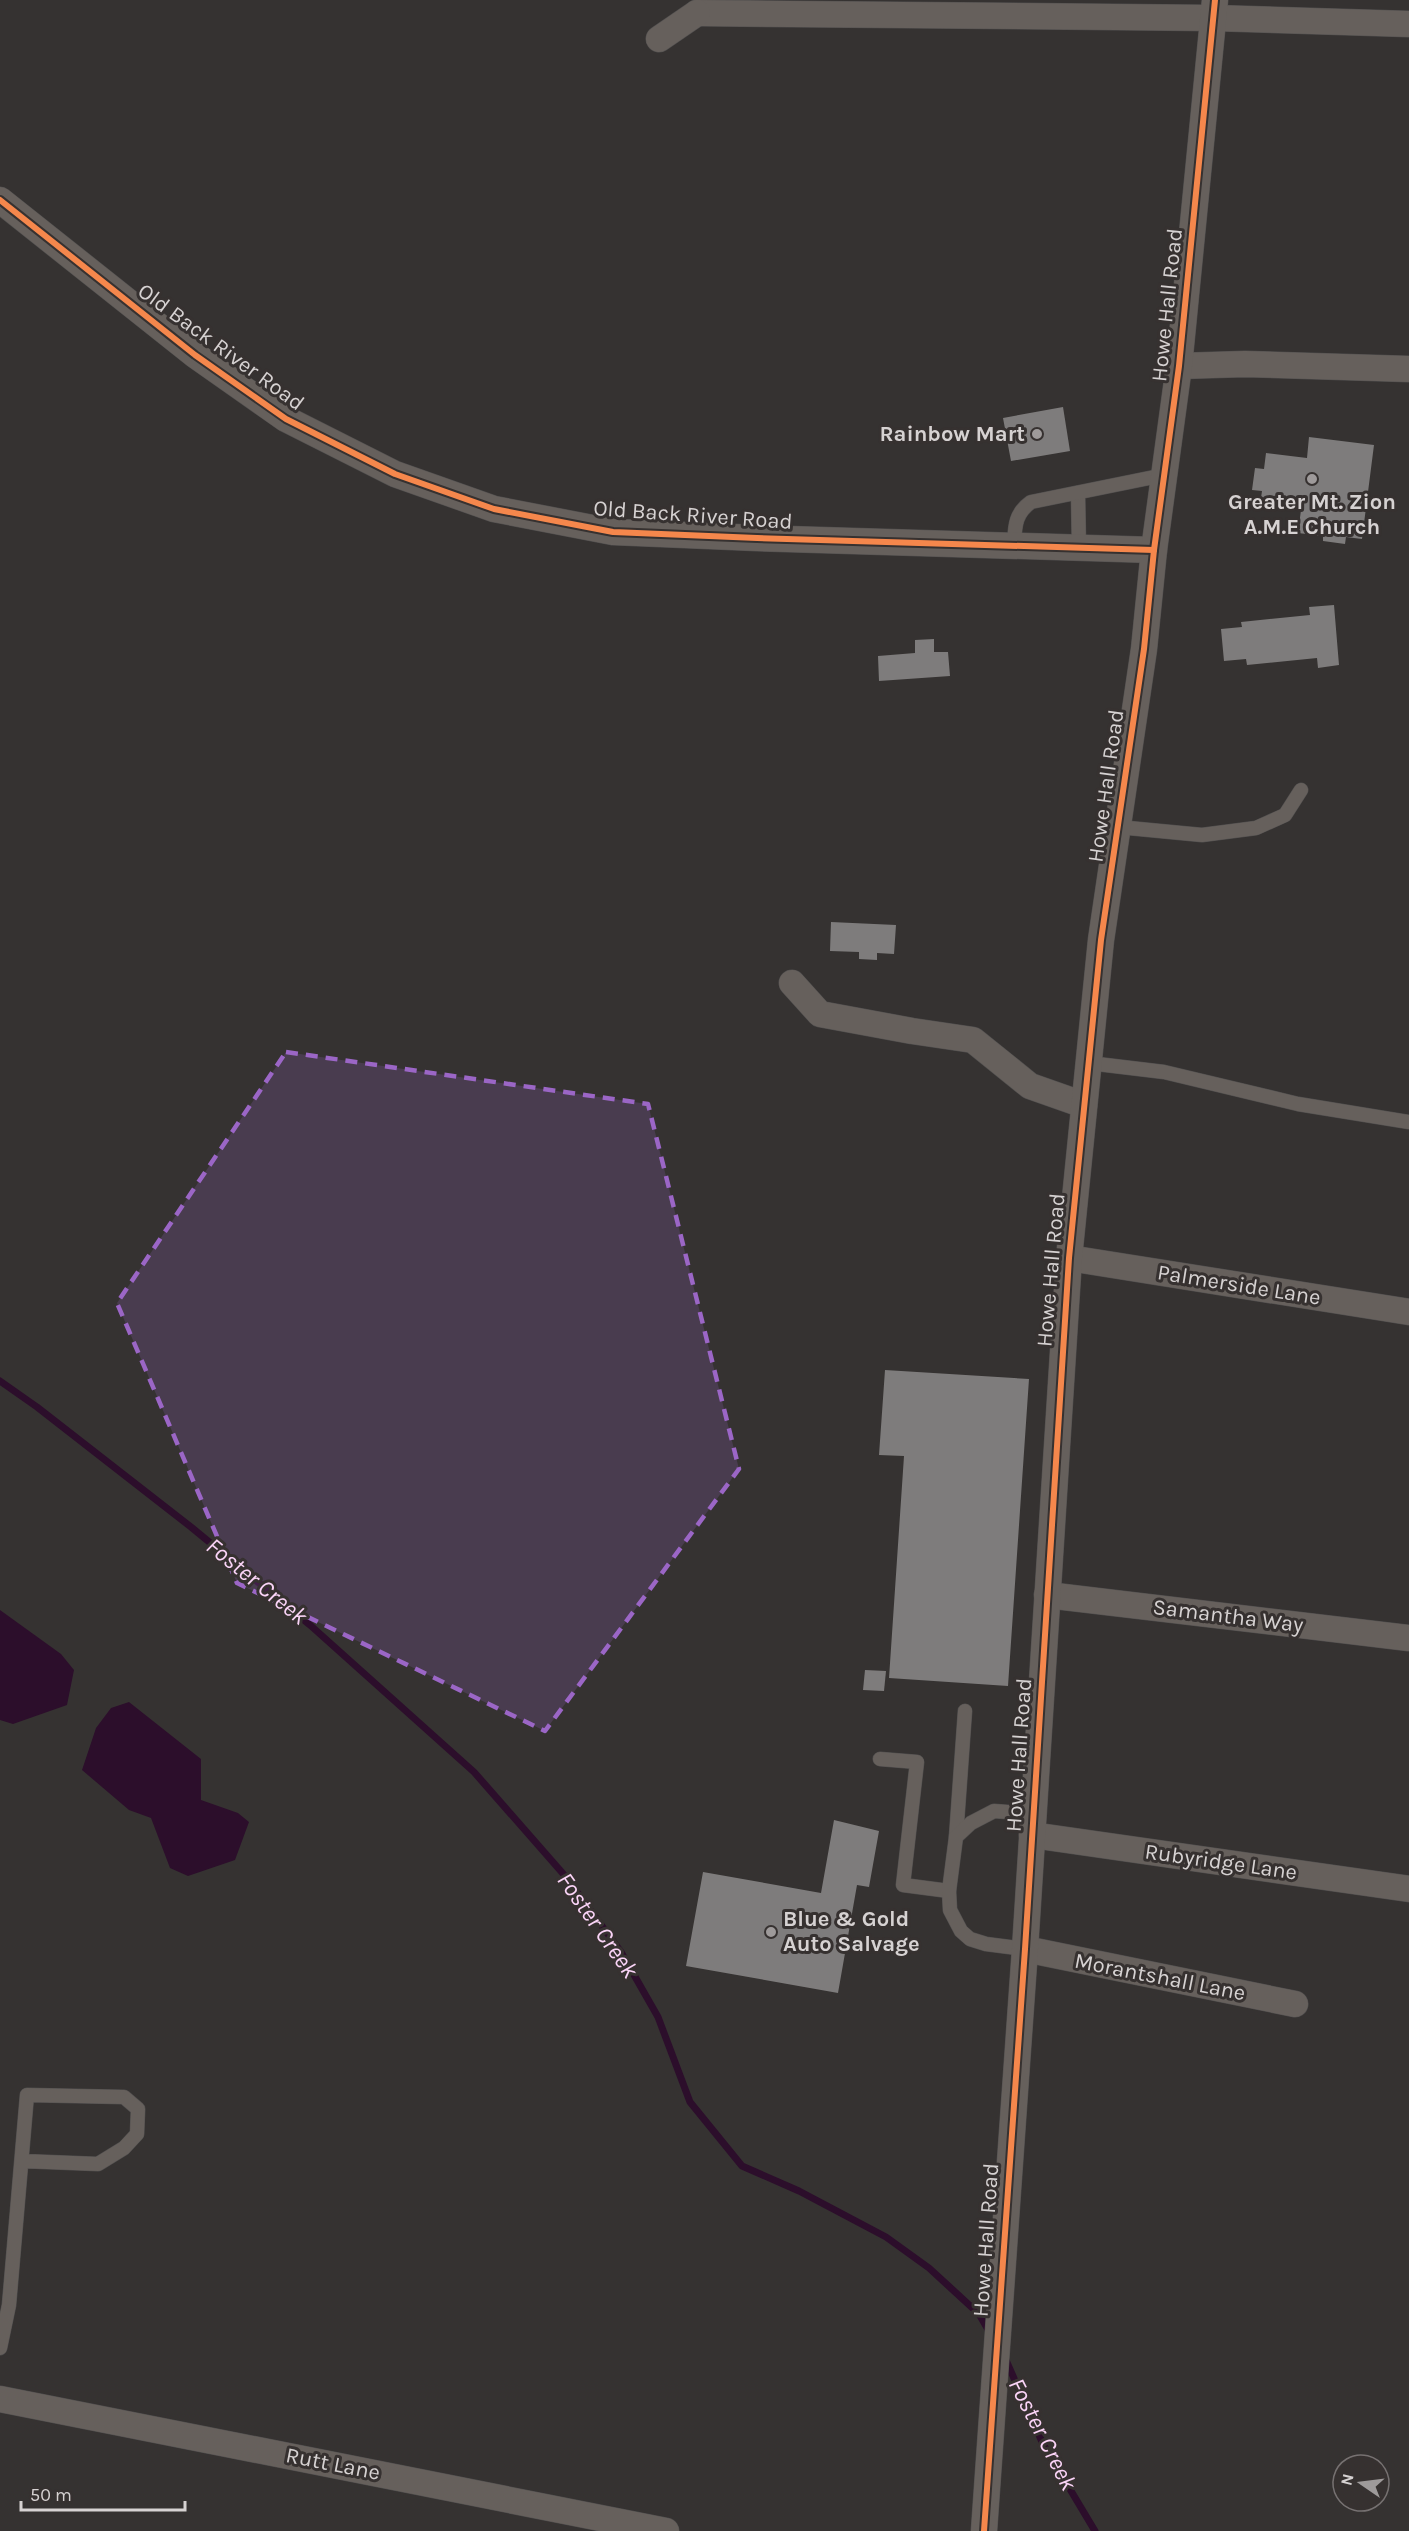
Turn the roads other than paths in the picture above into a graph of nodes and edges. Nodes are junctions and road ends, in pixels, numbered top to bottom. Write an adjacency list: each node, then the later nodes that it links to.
1 (698, 6): 2 (street); 4 (street)
2 (1214, 9): 3 (street); 6 (street, Howe Hall Road)
3 (1409, 24)
4 (659, 39)
5 (0, 200): 10 (street, Old Back River Road)
6 (1179, 366): 7 (street); 8 (street, Howe Hall Road)
7 (1409, 369)
8 (1164, 475): 9 (lane); 12 (street, Howe Hall Road)
9 (1078, 493): 10 (lane); 11 (lane)
10 (1014, 546): 11 (street, Old Back River Road)
11 (1079, 548): 12 (street, Old Back River Road)
12 (1154, 550): 14 (street, Howe Hall Road)
13 (1301, 790): 14 (lane)
14 (1118, 828): 16 (street, Howe Hall Road)
15 (792, 983): 17 (street)
16 (1089, 1063): 17 (street, Howe Hall Road); 18 (lane)
17 (1084, 1105): 19 (street, Howe Hall Road)
18 (1409, 1122)
19 (1069, 1258): 20 (street, Palmerside Lane); 21 (street, Howe Hall Road)
20 (1409, 1312)
21 (1047, 1595): 22 (street, Samantha Way); 25 (street, Howe Hall Road)
22 (1409, 1638)
23 (965, 1711): 26 (lane)
24 (880, 1759): 28 (lane)
25 (1033, 1825): 26 (lane); 27 (street, Rubyridge Lane); 29 (street, Howe Hall Road)
26 (956, 1837): 28 (lane)
27 (1409, 1889)
28 (949, 1891): 29 (lane)
29 (1025, 1949): 30 (street, Morantshall Lane); 35 (street, Howe Hall Road)
30 (1295, 2004)
31 (22, 2161): 31 (lane); 32 (lane)
32 (0, 2348)
33 (1, 2403): 34 (street, Rutt Lane)
34 (666, 2531)
35 (984, 2531)

